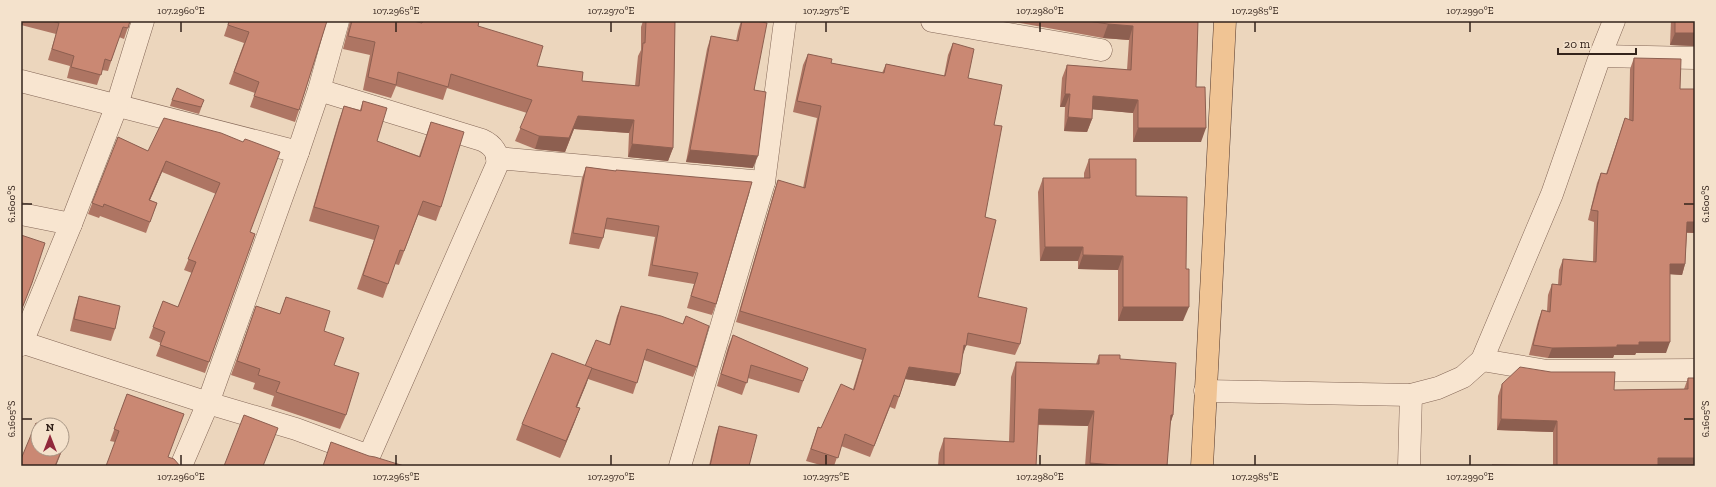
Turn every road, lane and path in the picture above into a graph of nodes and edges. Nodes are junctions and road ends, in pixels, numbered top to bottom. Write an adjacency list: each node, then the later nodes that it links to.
1 (143, 21): 12 (street)
2 (338, 21): 11 (street)
3 (785, 21): 15 (street)
4 (932, 21): 7 (street)
5 (1225, 21): 21 (main road)
6 (1614, 21): 8 (street)
7 (1101, 50)
8 (1600, 56): 9 (street); 19 (street)
9 (1695, 58)
10 (21, 81): 12 (street)
11 (319, 90): 13 (street); 14 (street)
12 (117, 105): 13 (street); 17 (street)
13 (298, 152): 23 (street)
14 (498, 158): 15 (street); 24 (street)
15 (764, 182): 26 (street)
16 (21, 214): 17 (street)
17 (71, 224): 18 (street)
18 (21, 343): 23 (street)
19 (1482, 360): 20 (street); 22 (street)
20 (1695, 370)
21 (1205, 391): 22 (street); 27 (main road)
22 (1411, 395): 28 (street)
23 (208, 403): 24 (street); 25 (street)
24 (367, 461)
25 (182, 466)
26 (680, 466)
27 (1202, 466)
28 (1409, 466)

